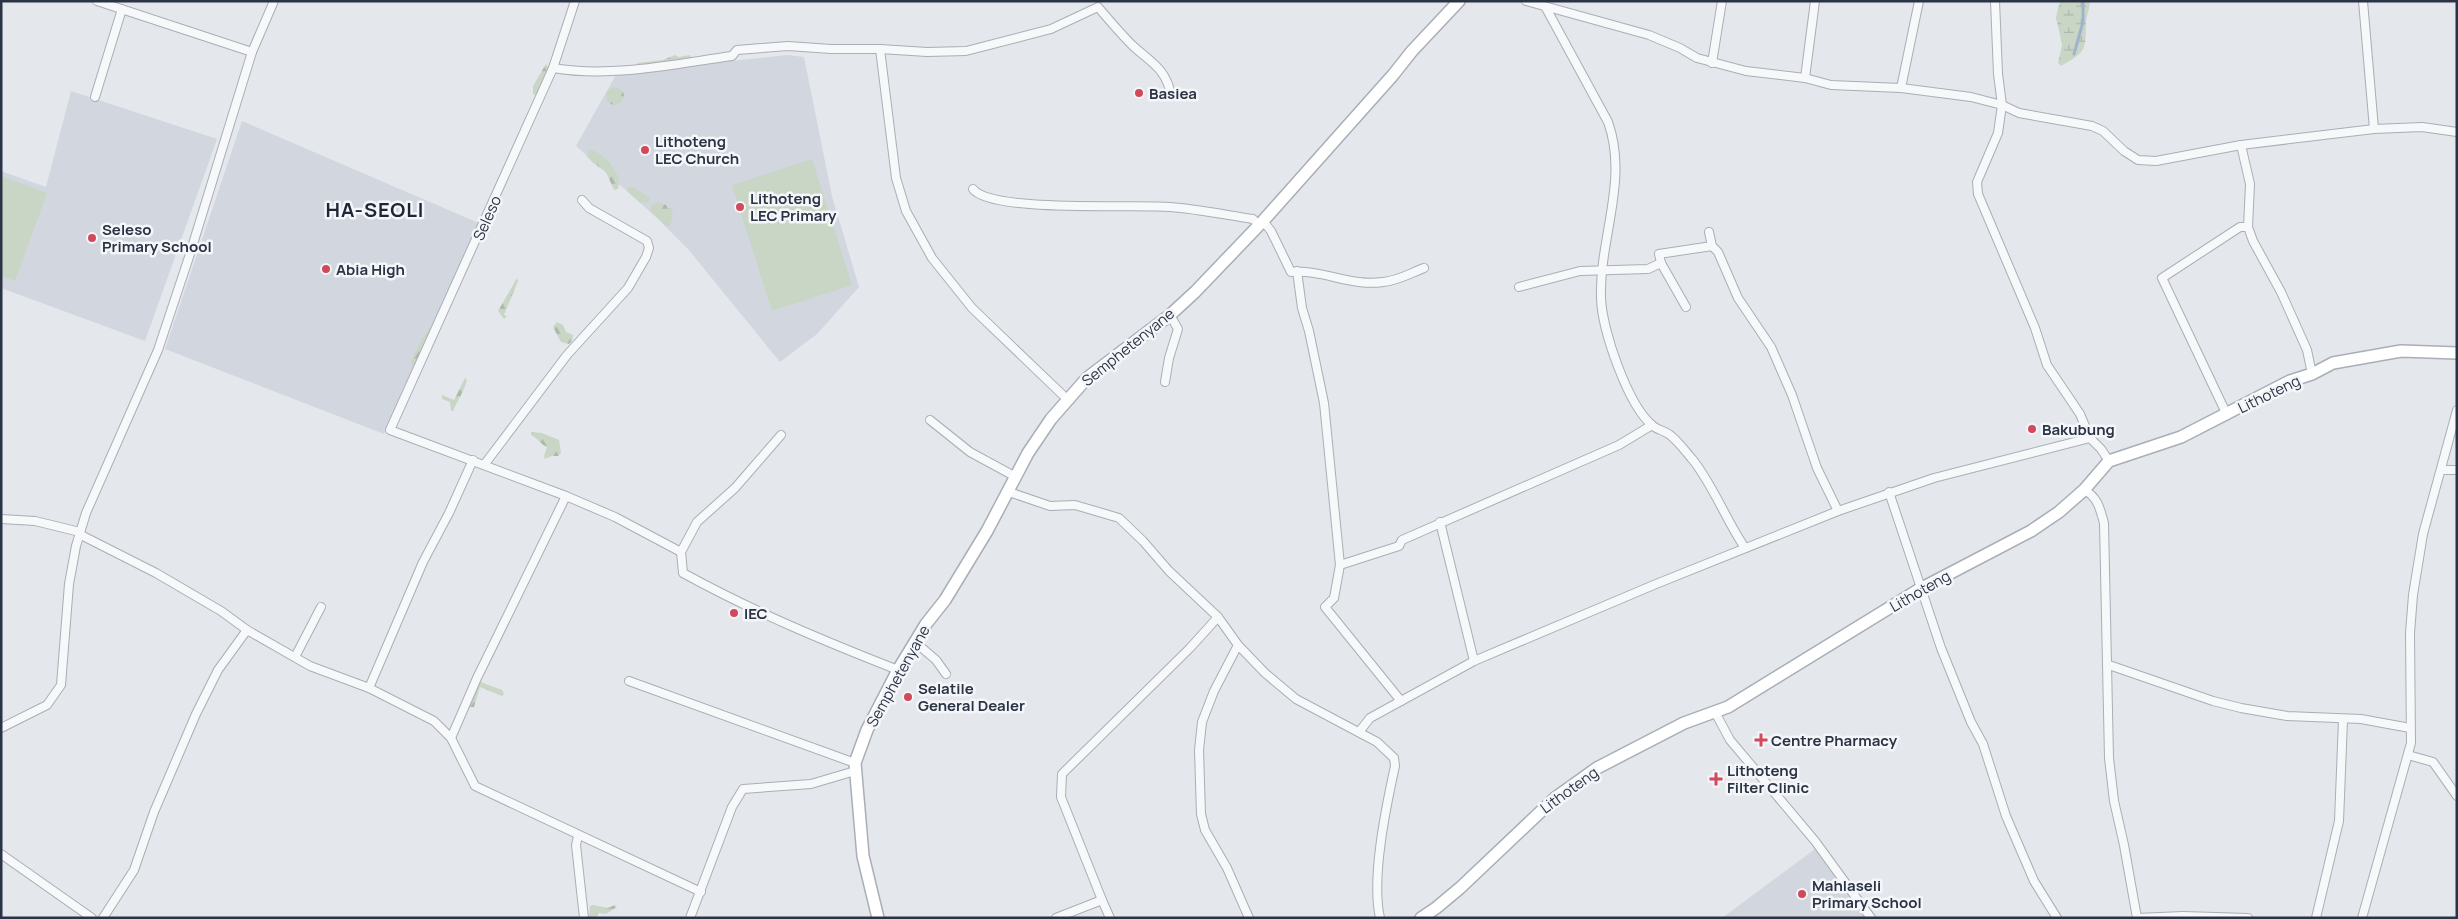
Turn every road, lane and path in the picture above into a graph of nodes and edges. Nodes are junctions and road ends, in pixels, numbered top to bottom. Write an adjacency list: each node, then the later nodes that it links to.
1 (97, 1): 12 (street)
2 (274, 1): 14 (street)
3 (575, 1): 16 (street, Seleso)
4 (1459, 1): 27 (main road, Semphetenyane)
5 (1526, 1): 11 (street)
6 (1722, 1): 15 (street)
7 (1815, 1): 17 (street)
8 (1919, 1): 18 (street)
9 (1995, 1): 21 (street)
10 (2364, 1): 22 (street)
11 (1546, 8): 15 (street); 34 (street)
12 (122, 9): 14 (street); 20 (street)
13 (880, 49): 16 (street); 19 (street); 41 (street)
14 (252, 52): 61 (street)
15 (1712, 63): 17 (street)
16 (553, 68): 48 (street, Seleso)
17 (1805, 78): 18 (street)
18 (1901, 88): 21 (street)
19 (1171, 95)
20 (95, 97)
21 (2002, 105): 24 (street); 47 (street)
22 (2374, 129): 23 (street); 24 (street)
23 (2457, 132)
24 (2241, 145): 28 (street)
25 (973, 189): 27 (street)
26 (582, 200): 50 (street)
27 (1261, 223): 33 (street); 37 (main road, Semphetenyane)
28 (2248, 227): 39 (street); 43 (street)
29 (1709, 232): 30 (street)
30 (1712, 246): 31 (street); 58 (street)
31 (1661, 263): 34 (street); 36 (street)
32 (1424, 268): 33 (street)
33 (1297, 271): 64 (street)
34 (1603, 272): 35 (street); 45 (street)
35 (1519, 287)
36 (1686, 307)
37 (1170, 315): 40 (street); 41 (main road, Semphetenyane)
38 (2457, 353): 39 (main road, Lithoteng)
39 (2312, 374): 43 (main road, Lithoteng)
40 (1165, 382)
41 (1068, 400): 53 (main road, Semphetenyane)
42 (2457, 410): 51 (street)
43 (2227, 415): 49 (main road, Lithoteng)
44 (930, 420): 53 (street)
45 (1652, 426): 60 (street); 62 (street)
46 (781, 435): 63 (street)
47 (2090, 438): 49 (street); 56 (street)
48 (473, 460): 50 (street); 77 (street)
49 (2109, 461): 54 (main road, Lithoteng)
50 (484, 465): 57 (street)
51 (2441, 470): 52 (street); 82 (street)
52 (2457, 470)
53 (1016, 477): 55 (main road, Semphetenyane)
54 (2084, 490): 65 (main road, Lithoteng); 73 (street)
55 (1009, 492): 67 (street); 69 (main road, Semphetenyane)
56 (1890, 492): 58 (street); 65 (street)
57 (566, 496): 63 (street); 84 (street)
58 (1838, 511): 62 (street)
59 (1, 519): 61 (street)
60 (1440, 522): 64 (street); 72 (street)
61 (80, 533): 68 (street); 81 (street)
62 (1745, 548): 72 (street)
63 (682, 552): 74 (street)
64 (1340, 564): 78 (street)
65 (1920, 589): 79 (main road, Lithoteng); 103 (street)
66 (321, 607): 71 (street)
67 (1218, 617): 70 (street); 91 (street)
68 (246, 630): 71 (street); 93 (street)
69 (915, 642): 74 (main road, Semphetenyane); 75 (street)
70 (1238, 645): 83 (street); 99 (street)
71 (295, 657): 77 (street)
72 (1474, 661): 78 (street)
73 (2109, 665): 80 (street); 104 (street)
74 (898, 670): 86 (main road, Semphetenyane)
75 (946, 674)
76 (629, 680): 86 (street)
77 (368, 688): 84 (street)
78 (1401, 701): 83 (street)
79 (1715, 712): 101 (main road, Lithoteng); 102 (street)
80 (2343, 720): 82 (street); 106 (street)
81 (1, 728)
82 (2410, 728): 85 (street)
83 (1359, 732): 100 (street)
84 (451, 738): 88 (street)
85 (2408, 755): 87 (street); 107 (street)
86 (855, 767): 90 (street); 96 (main road, Semphetenyane)
87 (2457, 796)
88 (578, 836): 90 (street); 94 (street)
89 (1, 854): 92 (street)
90 (701, 892): 95 (street)
91 (1102, 900): 97 (street); 98 (street)
92 (92, 918)
93 (103, 918)
94 (584, 918)
95 (690, 918)
96 (878, 918)
97 (1056, 918)
98 (1110, 918)
99 (1249, 918)
100 (1380, 918)
101 (1421, 918)
102 (1871, 918)
103 (2057, 918)
104 (2137, 918): 105 (street)
105 (2248, 918)
106 (2316, 918)
107 (2362, 918)

